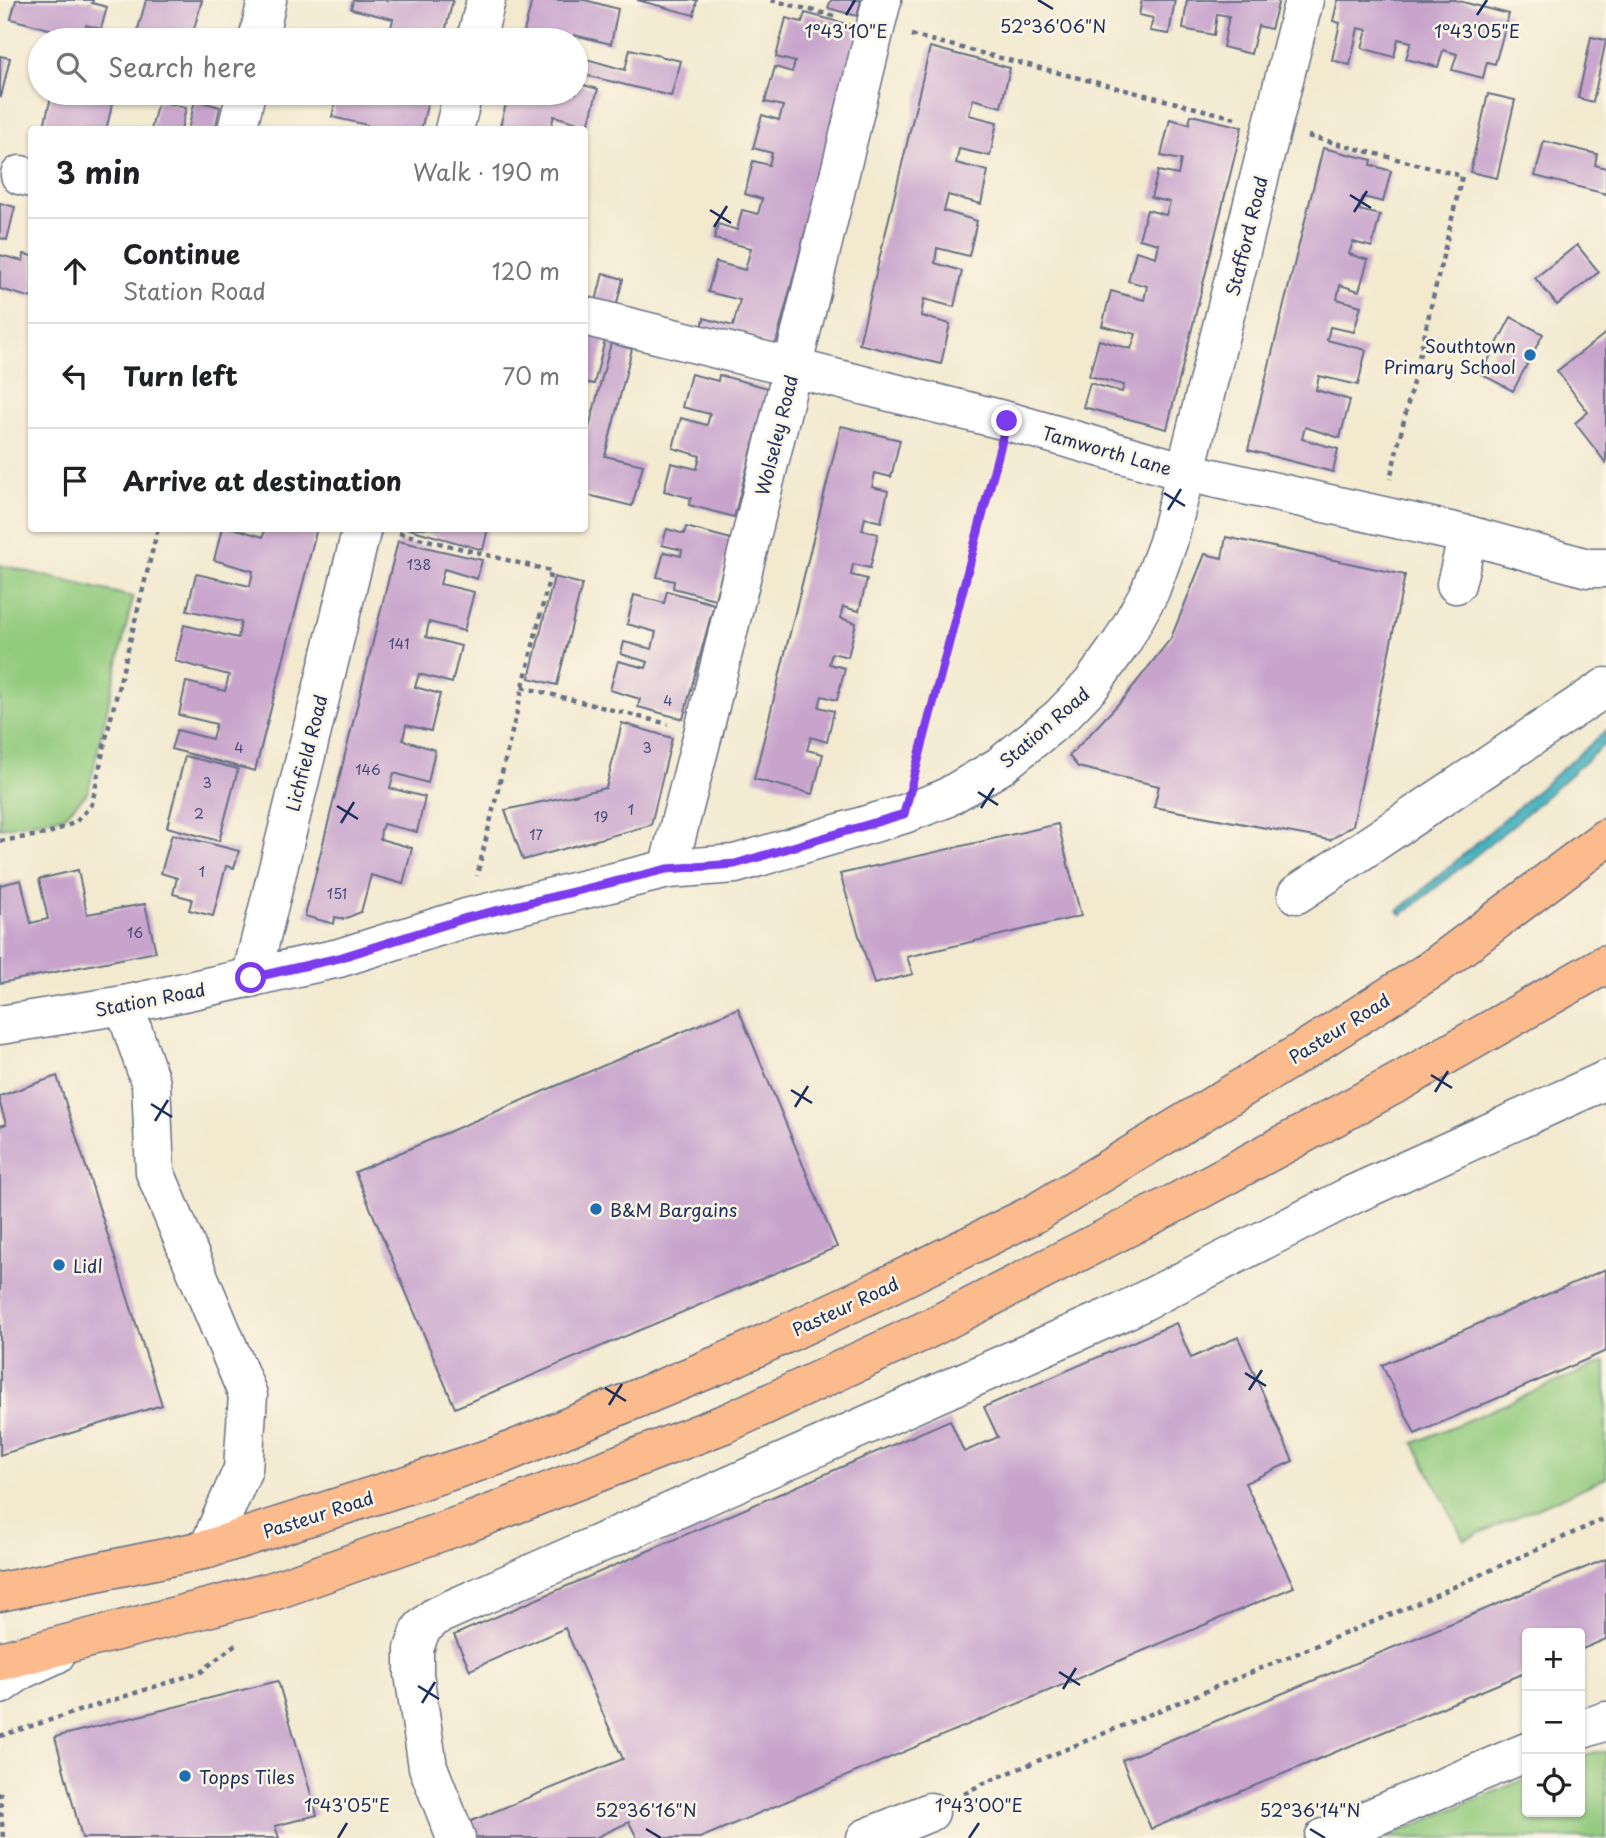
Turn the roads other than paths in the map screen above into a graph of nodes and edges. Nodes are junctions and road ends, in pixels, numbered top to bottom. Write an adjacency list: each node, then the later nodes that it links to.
1 (267, 0): 5 (street)
2 (486, 0): 6 (street)
3 (1304, 0): 13 (street, Stafford Road)
4 (878, 13): 12 (street, Wolseley Road)
5 (261, 28)
6 (479, 28)
7 (243, 105): 9 (street)
8 (460, 105): 10 (street)
9 (238, 126)
10 (455, 126)
11 (588, 317): 12 (street, Tamworth Lane)
12 (792, 367): 13 (street, Tamworth Lane); 20 (street, Wolseley Road)
13 (1186, 472): 15 (street, Tamworth Lane); 20 (street, Station Road)
14 (361, 532): 23 (street, Lichfield Road)
15 (1468, 535): 16 (street, Tamworth Lane); 17 (street)
16 (1606, 568)
17 (1456, 584)
18 (1606, 687): 21 (street)
19 (1606, 838): 27 (main road, Pasteur Road)
20 (667, 869): 23 (street, Station Road)
21 (1297, 894)
22 (1606, 964): 29 (main road)
23 (251, 978): 24 (street, Station Road)
24 (124, 1005): 25 (street, Station Road); 27 (street)
25 (0, 1025)
26 (1606, 1080): 37 (street)
27 (208, 1549): 28 (main road, Pasteur Road)
28 (0, 1592)
29 (96, 1636): 30 (main road); 31 (street)
30 (0, 1661)
31 (0, 1685)
32 (1606, 1721): 33 (street)
33 (1585, 1728)
34 (1522, 1754): 38 (street)
35 (930, 1812): 36 (street)
36 (883, 1835)
37 (456, 1838)
38 (1324, 1838)

